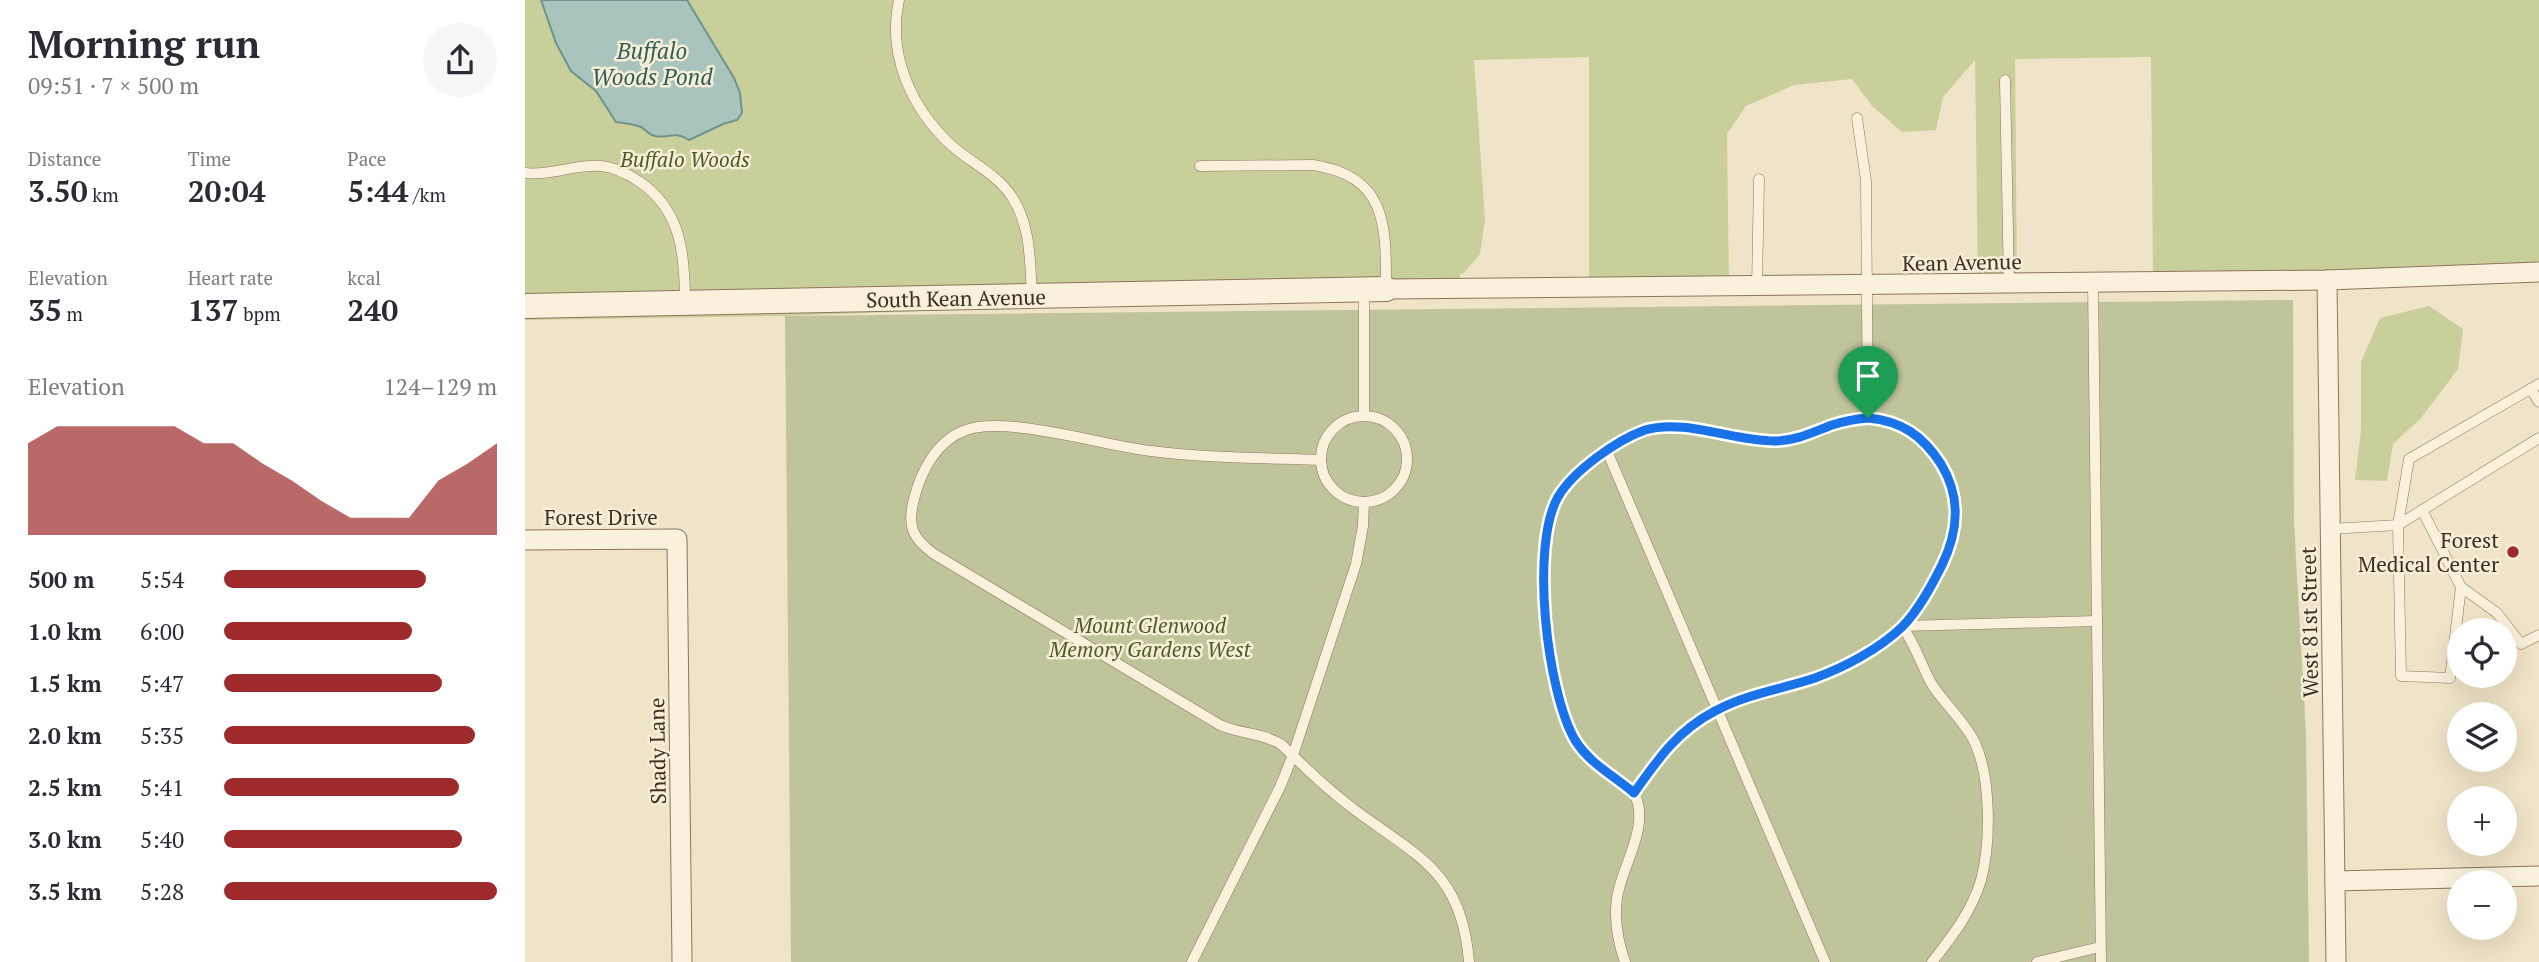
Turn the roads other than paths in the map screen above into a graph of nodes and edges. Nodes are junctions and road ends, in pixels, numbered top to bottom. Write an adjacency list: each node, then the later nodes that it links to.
1 (899, 0): 14 (lane)
2 (2005, 80): 10 (lane)
3 (1857, 118): 11 (lane)
4 (1200, 166): 13 (lane)
5 (525, 173): 15 (lane)
6 (1759, 179): 12 (lane)
7 (2539, 272): 8 (street, Kean Avenue)
8 (2327, 280): 9 (street, Kean Avenue); 27 (street, West 81st Street)
9 (2093, 283): 10 (street, Kean Avenue); 31 (lane)
10 (2008, 284): 11 (street, Kean Avenue)
11 (1868, 285): 12 (street, Kean Avenue); 20 (lane)
12 (1756, 286): 13 (street, Kean Avenue)
13 (1375, 289): 14 (street, South Kean Avenue); 19 (lane)
14 (1032, 296): 15 (street, South Kean Avenue)
15 (685, 303): 16 (street, South Kean Avenue)
16 (525, 306)
17 (2535, 386): 18 (lane); 26 (lane)
18 (2539, 402)
19 (1364, 415): 23 (lane); 24 (lane)
20 (1868, 418): 22 (lane); 32 (lane)
21 (2539, 438): 25 (lane)
22 (1607, 451): 34 (lane); 36 (lane)
23 (1321, 460): 24 (lane); 35 (lane)
24 (1364, 502): 35 (lane)
25 (2422, 510): 26 (lane); 30 (lane)
26 (2398, 526): 27 (lane); 30 (lane)
27 (2330, 529): 38 (street, West 81st Street)
28 (677, 539): 29 (street, Forest Drive); 40 (street, Shady Lane)
29 (525, 540)
30 (2461, 587): 33 (lane)
31 (2097, 621): 32 (lane); 39 (lane)
32 (1902, 626): 34 (lane); 45 (lane)
33 (2539, 635)
34 (1716, 710): 36 (lane); 44 (lane)
35 (1293, 755): 41 (lane); 42 (lane)
36 (1634, 793): 43 (lane)
37 (2539, 876): 38 (street)
38 (2335, 881): 48 (street, West 81st Street)
39 (2101, 947): 46 (lane); 47 (lane)
40 (682, 962)
41 (1192, 962)
42 (1469, 962)
43 (1625, 962)
44 (1825, 962)
45 (1932, 962)
46 (2037, 962)
47 (2101, 962)
48 (2336, 962)

